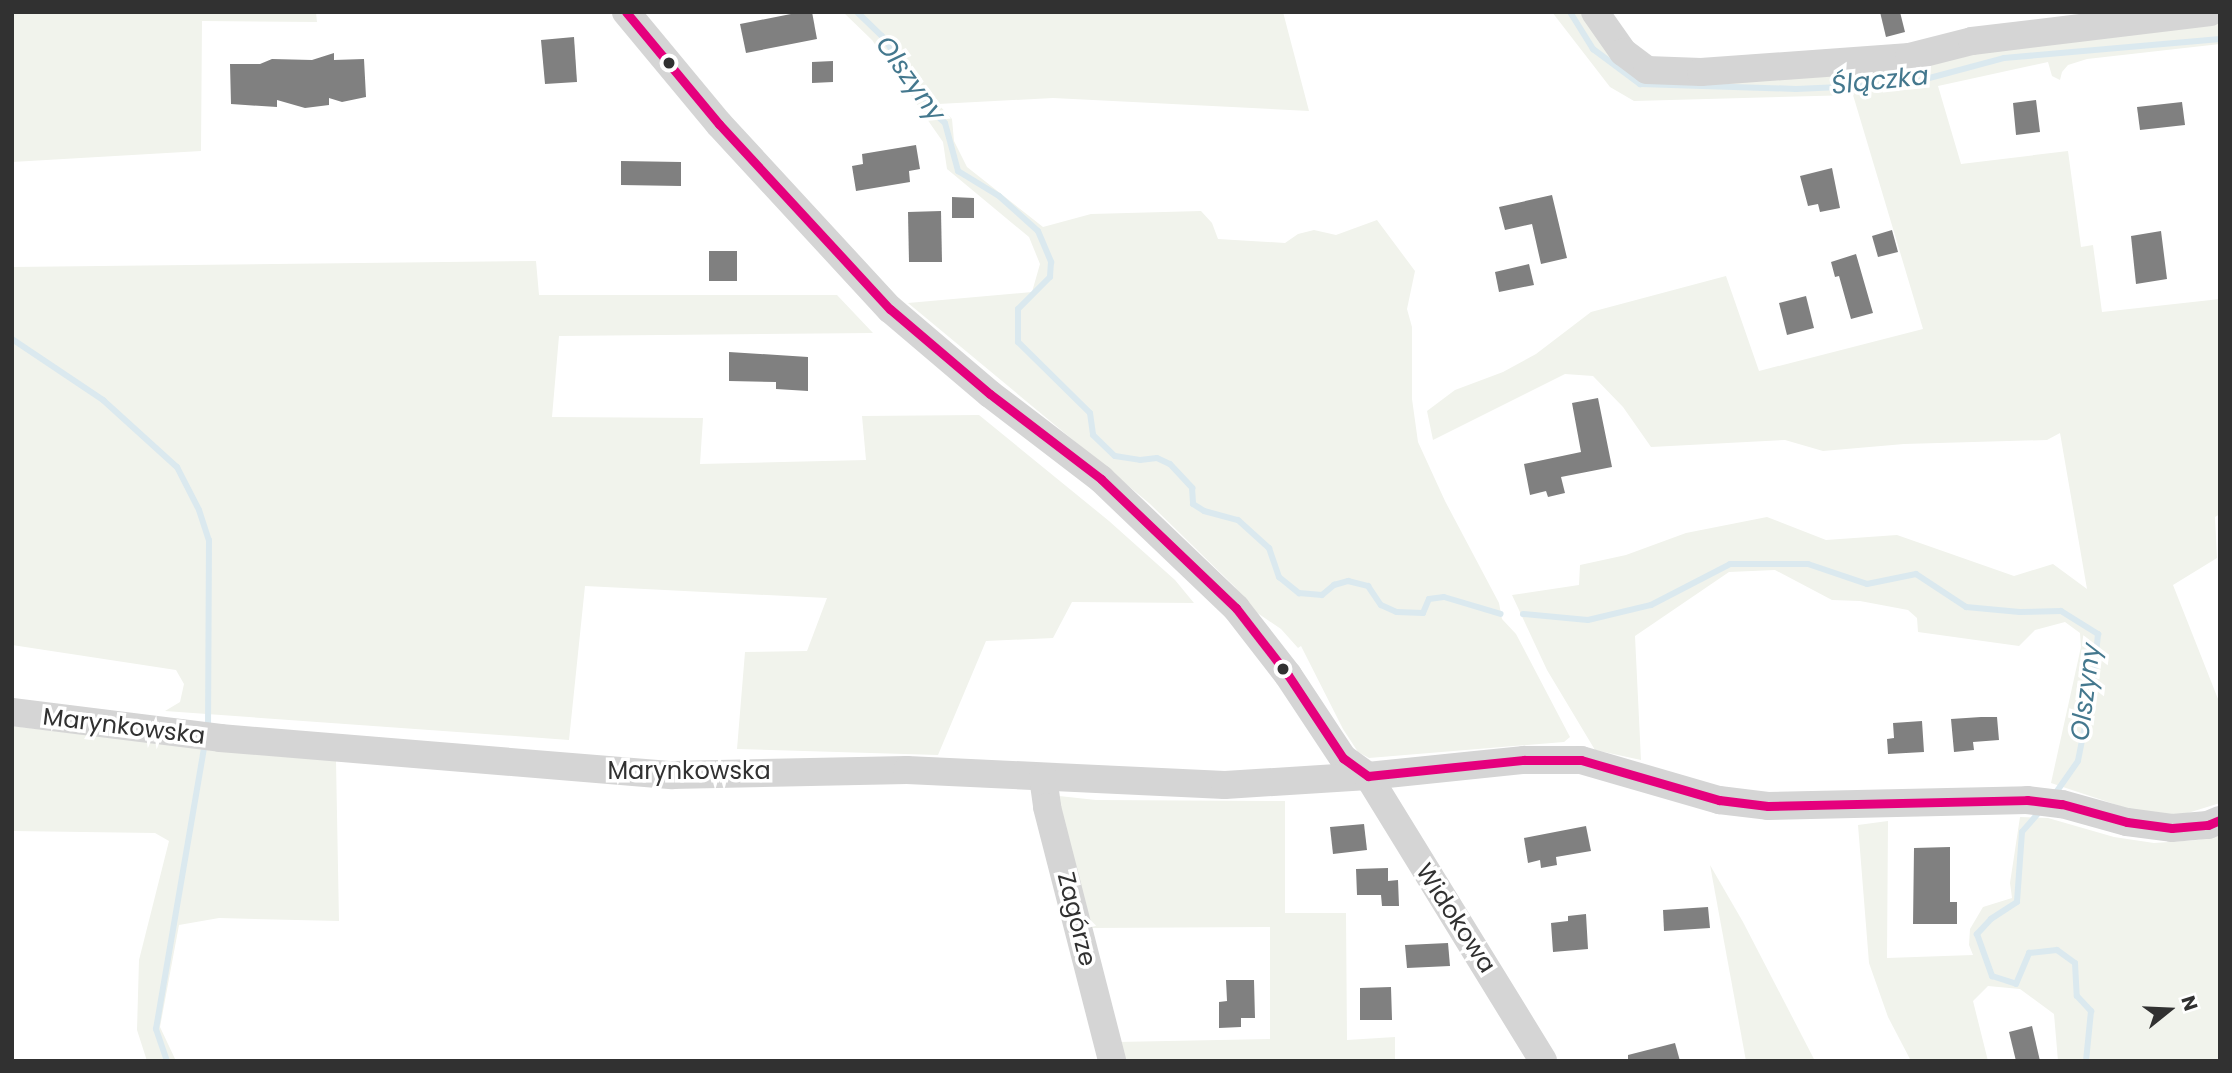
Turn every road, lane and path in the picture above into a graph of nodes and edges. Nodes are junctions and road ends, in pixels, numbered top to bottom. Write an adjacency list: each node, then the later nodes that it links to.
1 (626, 12): 5 (street)
2 (1595, 12): 3 (street)
3 (2210, 12)
4 (12, 712): 6 (street, Marynkowska)
5 (1368, 776): 6 (street, Marynkowska); 7 (street, Marynkowska); 9 (street, Widokowa)
6 (1043, 777): 8 (street, Zagórze)
7 (2220, 820)
8 (1112, 1061)
9 (1543, 1061)

